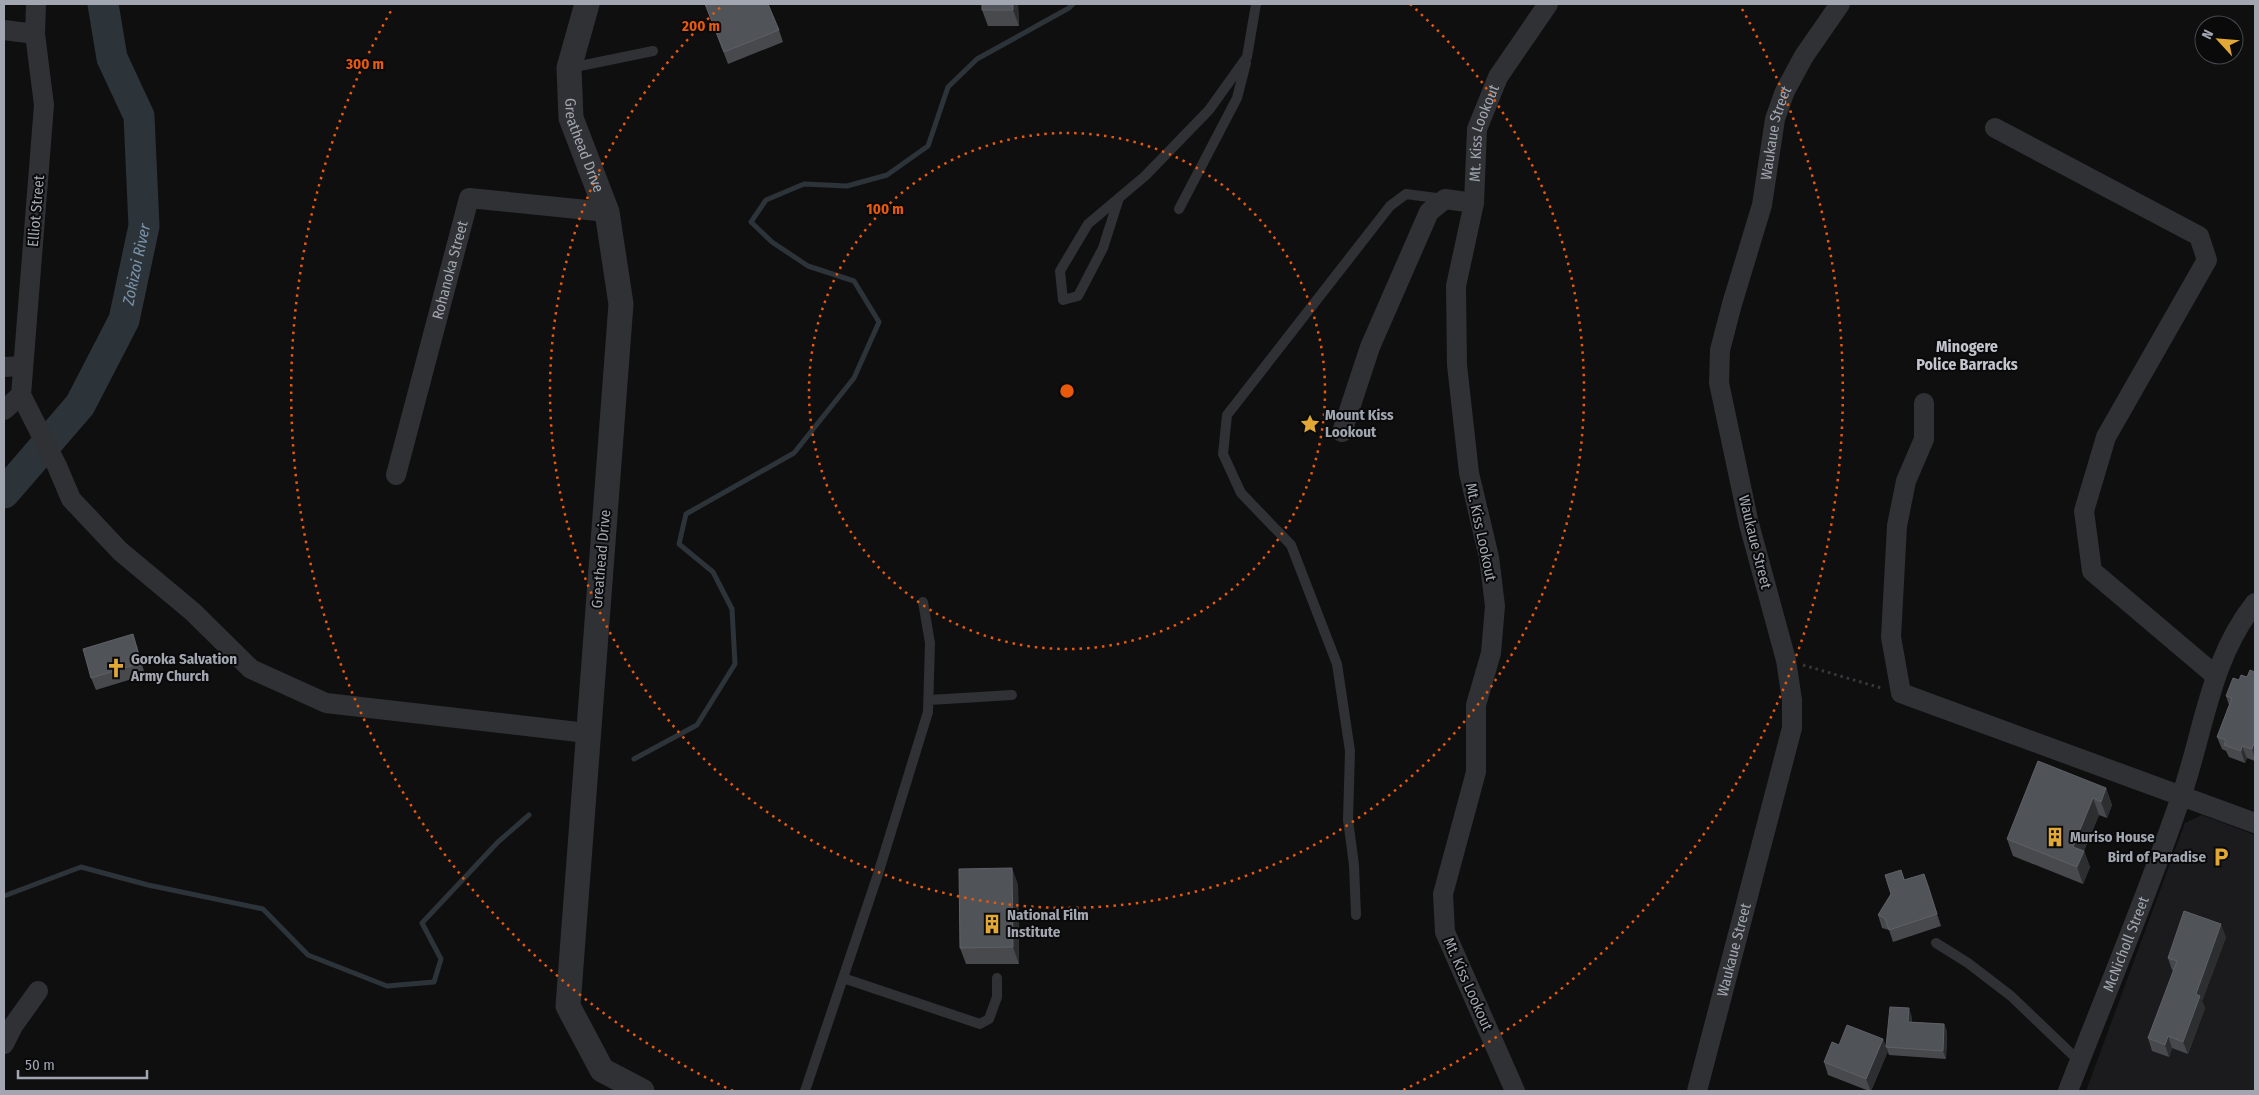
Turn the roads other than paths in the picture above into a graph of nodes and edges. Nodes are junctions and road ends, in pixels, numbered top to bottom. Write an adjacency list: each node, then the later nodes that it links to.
1 (36, 4): 7 (street, Elliot Street)
2 (586, 4): 10 (street, Greathead Drive)
3 (1256, 4): 9 (lane)
4 (1548, 4): 14 (street, Mt. Kiss Lookout)
5 (1840, 4): 41 (street, Waukaue Street)
6 (4, 30): 7 (street)
7 (35, 34): 17 (street, Elliot Street)
8 (653, 50): 10 (lane)
9 (1247, 57): 12 (lane); 15 (lane)
10 (569, 68): 16 (street, Greathead Drive)
11 (1996, 128): 25 (street)
12 (1119, 198): 12 (lane)
13 (1445, 199): 14 (street); 21 (street); 31 (lane)
14 (1474, 203): 40 (street, Mt. Kiss Lookout)
15 (1179, 209)
16 (606, 212): 22 (street, Rohanoka Street); 28 (street, Greathead Drive)
17 (13, 366): 18 (street, Elliot Street)
18 (12, 398): 20 (street); 28 (street)
19 (1924, 402): 29 (street)
20 (4, 410)
21 (1342, 432)
22 (396, 475)
23 (923, 602): 27 (lane)
24 (2255, 603): 25 (street, McNicholl Street)
25 (2216, 676): 29 (street, McNicholl Street)
26 (1012, 695): 27 (lane)
27 (929, 700): 33 (lane)
28 (587, 733): 38 (street, Greathead Drive)
29 (2182, 796): 30 (street); 37 (street, McNicholl Street)
30 (2255, 823)
31 (1356, 915)
32 (1936, 943): 37 (lane)
33 (843, 978): 34 (lane); 39 (lane)
34 (997, 978)
35 (38, 991): 36 (street)
36 (4, 1044)
37 (2080, 1062): 42 (street, McNicholl Street)
38 (642, 1091)
39 (805, 1091)
40 (1515, 1091)
41 (1697, 1091)
42 (2068, 1091)

